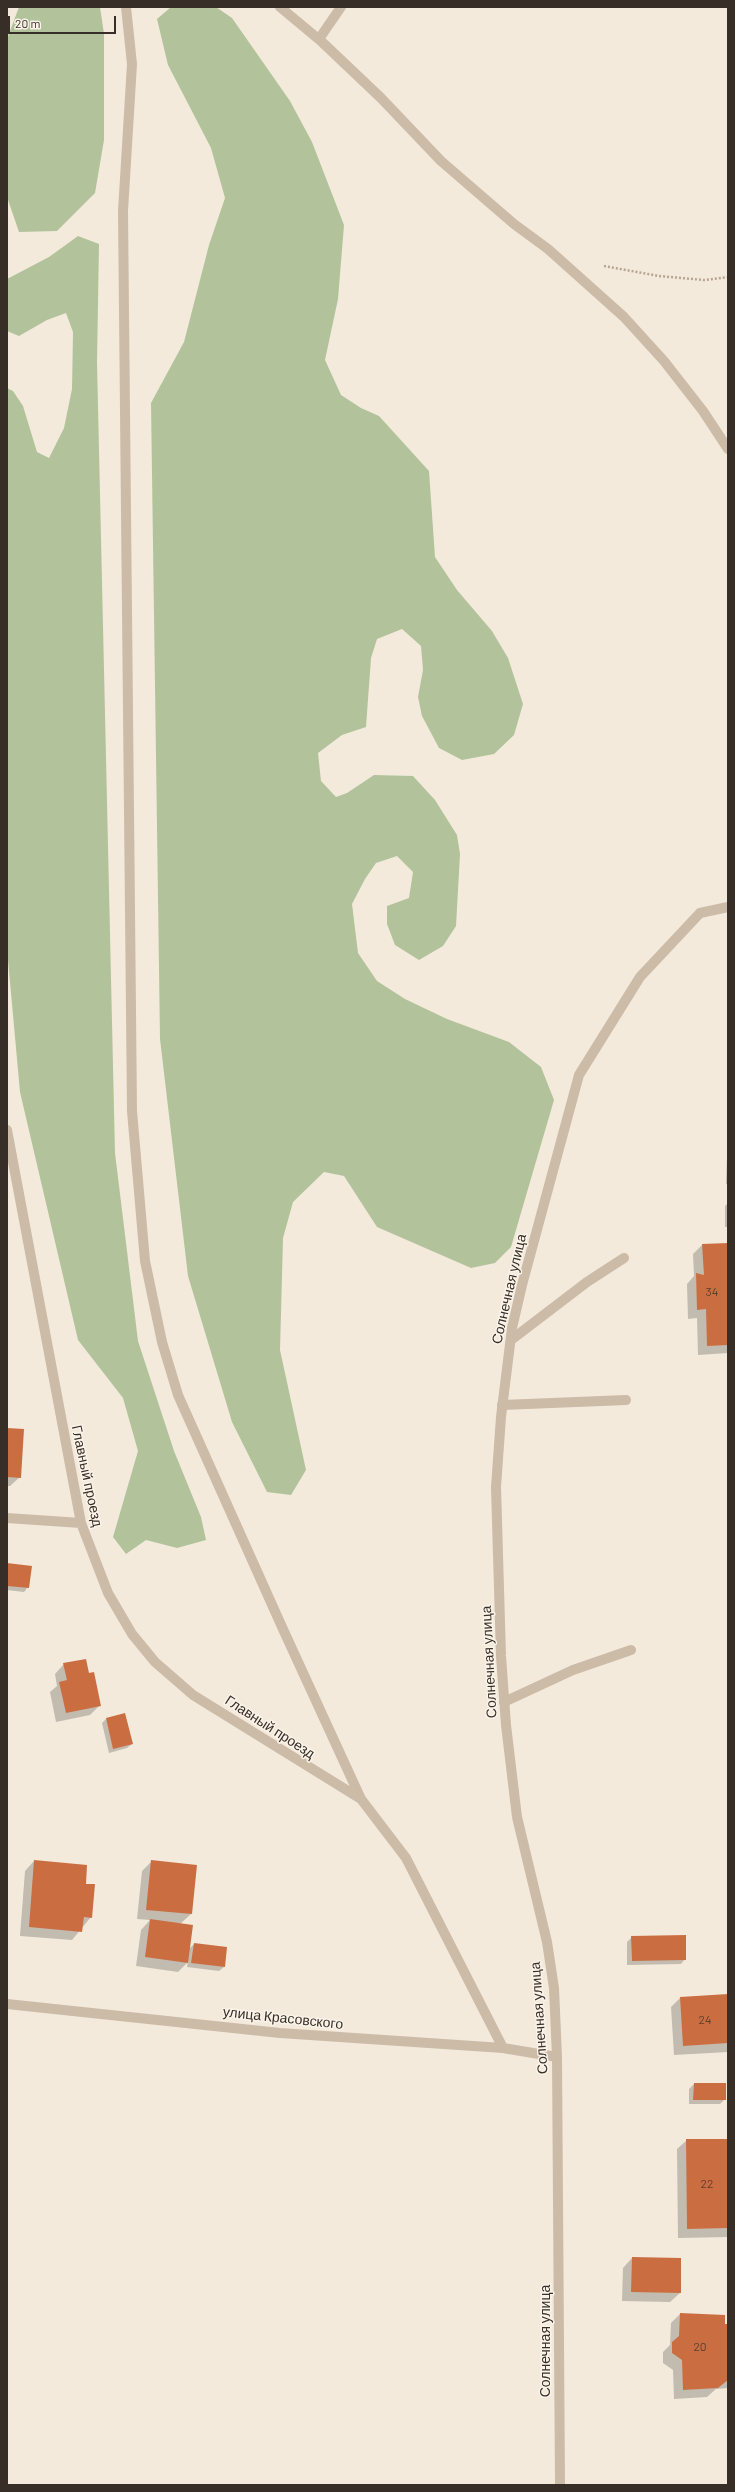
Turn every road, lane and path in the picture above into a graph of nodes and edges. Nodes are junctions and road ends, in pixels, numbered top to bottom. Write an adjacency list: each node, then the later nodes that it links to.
1 (126, 7): 18 (street)
2 (280, 7): 4 (street)
3 (341, 7): 4 (street)
4 (319, 39): 5 (street)
5 (559, 259): 6 (path); 7 (street)
6 (728, 277)
7 (728, 449)
8 (728, 907): 11 (street, Солнечная улица)
9 (7, 1130): 15 (street, Главный проезд)
10 (624, 1258): 11 (street)
11 (510, 1340): 13 (street, Солнечная улица)
12 (626, 1400): 13 (street)
13 (502, 1405): 17 (street, Солнечная улица)
14 (7, 1518): 15 (street)
15 (80, 1523): 18 (street, Главный проезд)
16 (631, 1650): 17 (street)
17 (504, 1702): 21 (street, Солнечная улица)
18 (361, 1799): 20 (street)
19 (7, 2004): 20 (street, улица Красовского)
20 (503, 2048): 21 (street, улица Красовского)
21 (557, 2057): 22 (street, Солнечная улица)
22 (560, 2485)

